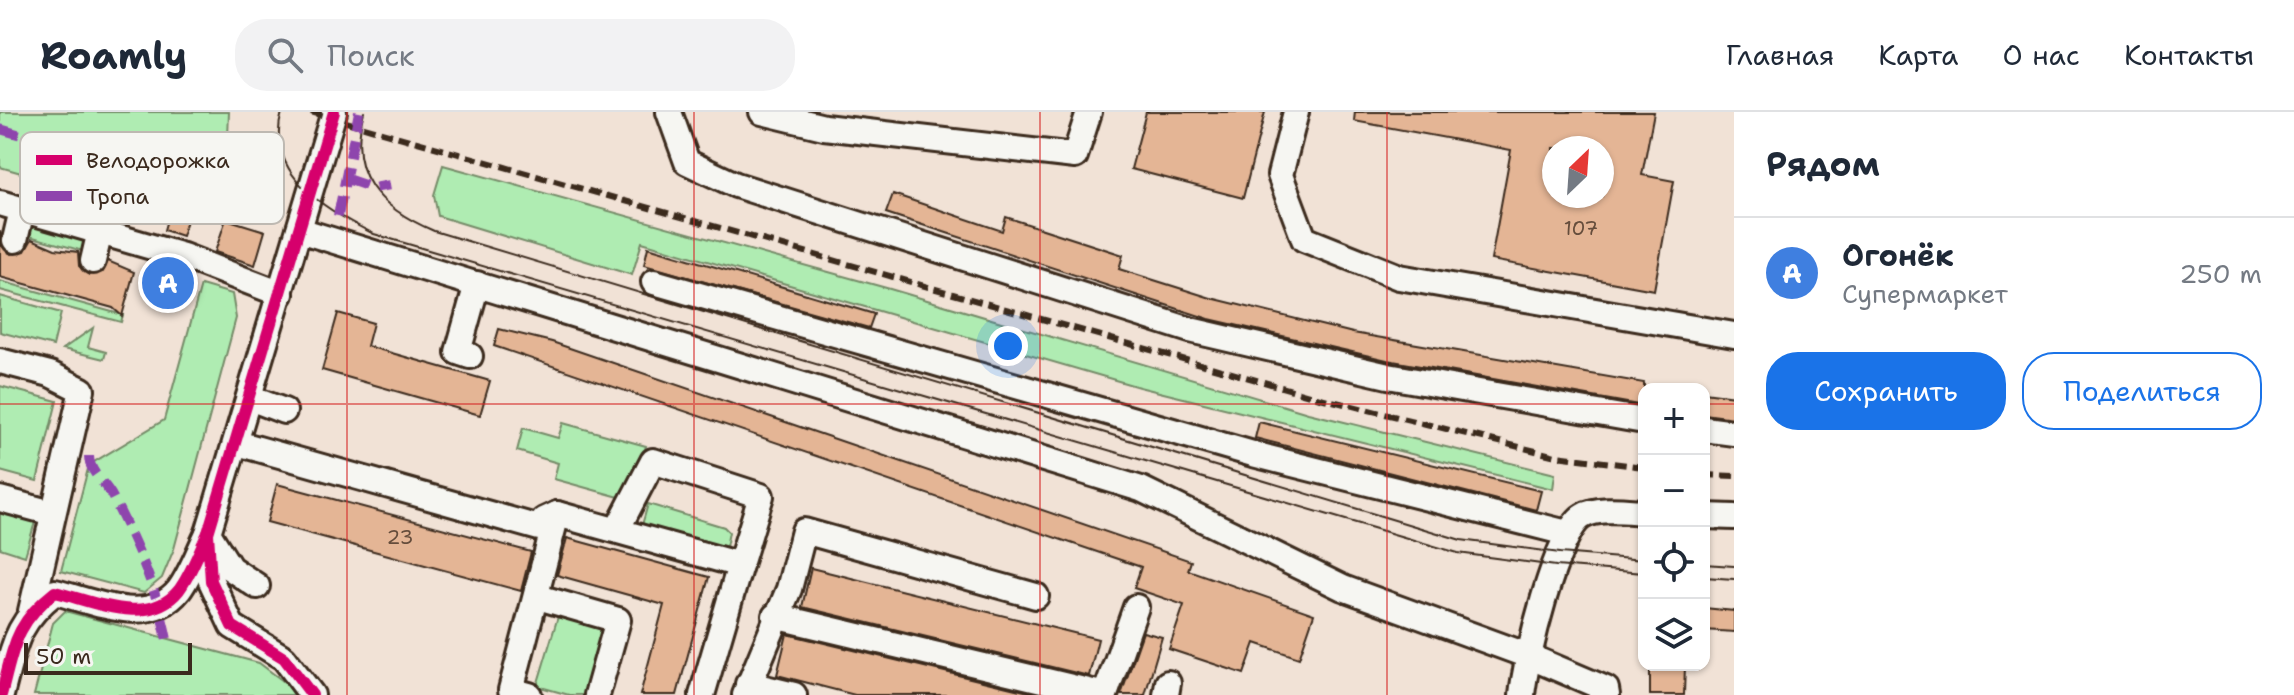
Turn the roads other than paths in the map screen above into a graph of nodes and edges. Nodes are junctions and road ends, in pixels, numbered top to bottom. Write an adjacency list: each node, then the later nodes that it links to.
1 (334, 112): 8 (street)
2 (669, 112): 20 (street)
3 (762, 112): 4 (street)
4 (1089, 112)
5 (1296, 112): 15 (street)
6 (11, 206): 10 (street)
7 (75, 224): 9 (street)
8 (299, 230): 13 (street); 14 (street)
9 (100, 231): 11 (street); 14 (street)
10 (15, 240)
11 (93, 261)
12 (654, 282): 32 (street)
13 (477, 284): 16 (street); 40 (street)
14 (281, 294): 18 (street)
15 (1734, 335)
16 (470, 356)
17 (0, 361): 26 (street)
18 (250, 398): 19 (street); 23 (street)
19 (284, 411)
20 (1638, 420)
21 (1710, 430): 22 (street)
22 (1734, 433)
23 (237, 443): 27 (street); 31 (street)
24 (0, 499): 26 (street)
25 (1638, 512): 32 (street)
26 (52, 513): 38 (street)
27 (557, 514): 30 (street); 36 (street)
28 (1710, 516): 29 (street)
29 (1734, 517)
30 (617, 530): 33 (street); 33 (street)
31 (208, 533): 34 (street); 38 (street); 44 (street)
32 (1567, 533): 40 (street)
33 (740, 565): 46 (street)
34 (257, 586)
35 (1036, 596): 39 (street)
36 (538, 597): 43 (street); 45 (street)
37 (1136, 607): 39 (street)
38 (31, 611): 41 (street)
39 (775, 616): 42 (street)
40 (1526, 655): 48 (street); 49 (street)
41 (1, 690)
42 (746, 690): 47 (street)
43 (516, 693)
44 (312, 695)
45 (597, 695)
46 (702, 695)
47 (794, 695)
48 (1522, 695)
49 (1607, 695)

